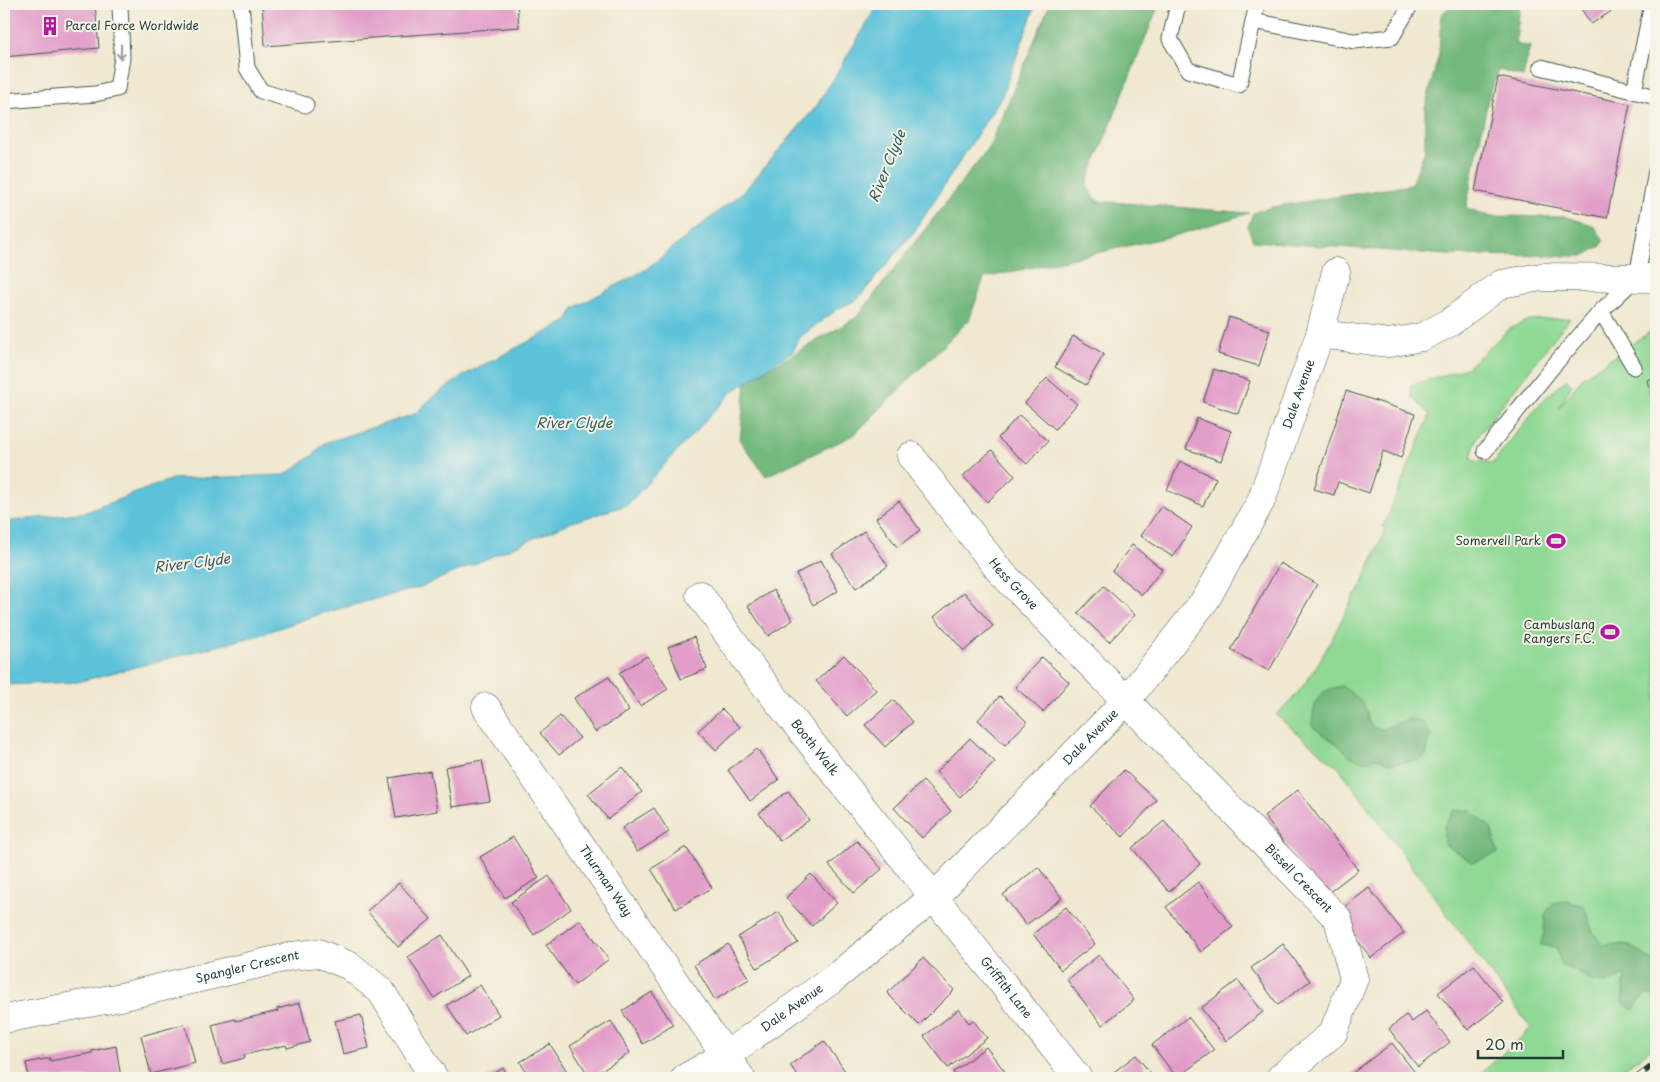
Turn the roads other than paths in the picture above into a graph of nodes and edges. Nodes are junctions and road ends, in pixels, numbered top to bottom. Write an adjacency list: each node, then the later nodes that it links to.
1 (120, 4): 11 (lane, one-way to 11)
2 (241, 4): 12 (lane)
3 (1178, 4): 7 (lane)
4 (1257, 4): 7 (lane)
5 (1411, 4): 7 (lane)
6 (1652, 4): 9 (lane)
7 (1253, 21)
8 (1541, 67): 9 (lane)
9 (1634, 91): 10 (lane)
10 (1656, 97)
11 (4, 101)
12 (306, 105)
13 (1656, 171): 15 (lane)
14 (1336, 272): 17 (street, Dale Avenue)
15 (1646, 278): 16 (lane); 17 (street)
16 (1601, 310): 18 (lane); 19 (lane)
17 (1320, 334): 22 (street, Dale Avenue)
18 (1634, 367)
19 (1485, 451)
20 (911, 456): 22 (street, Hess Grove)
21 (700, 595): 24 (street, Booth Walk)
22 (1126, 701): 24 (street, Dale Avenue); 31 (street, Bissell Crescent)
23 (486, 707): 26 (street, Thurman Way)
24 (935, 896): 26 (street, Dale Avenue); 30 (street, Griffith Lane)
25 (4, 1019): 27 (street, Spangler Crescent)
26 (726, 1056): 28 (street, Dale Avenue); 29 (street)
27 (434, 1078)
28 (685, 1078)
29 (741, 1078)
30 (1078, 1078)
31 (1280, 1078)

